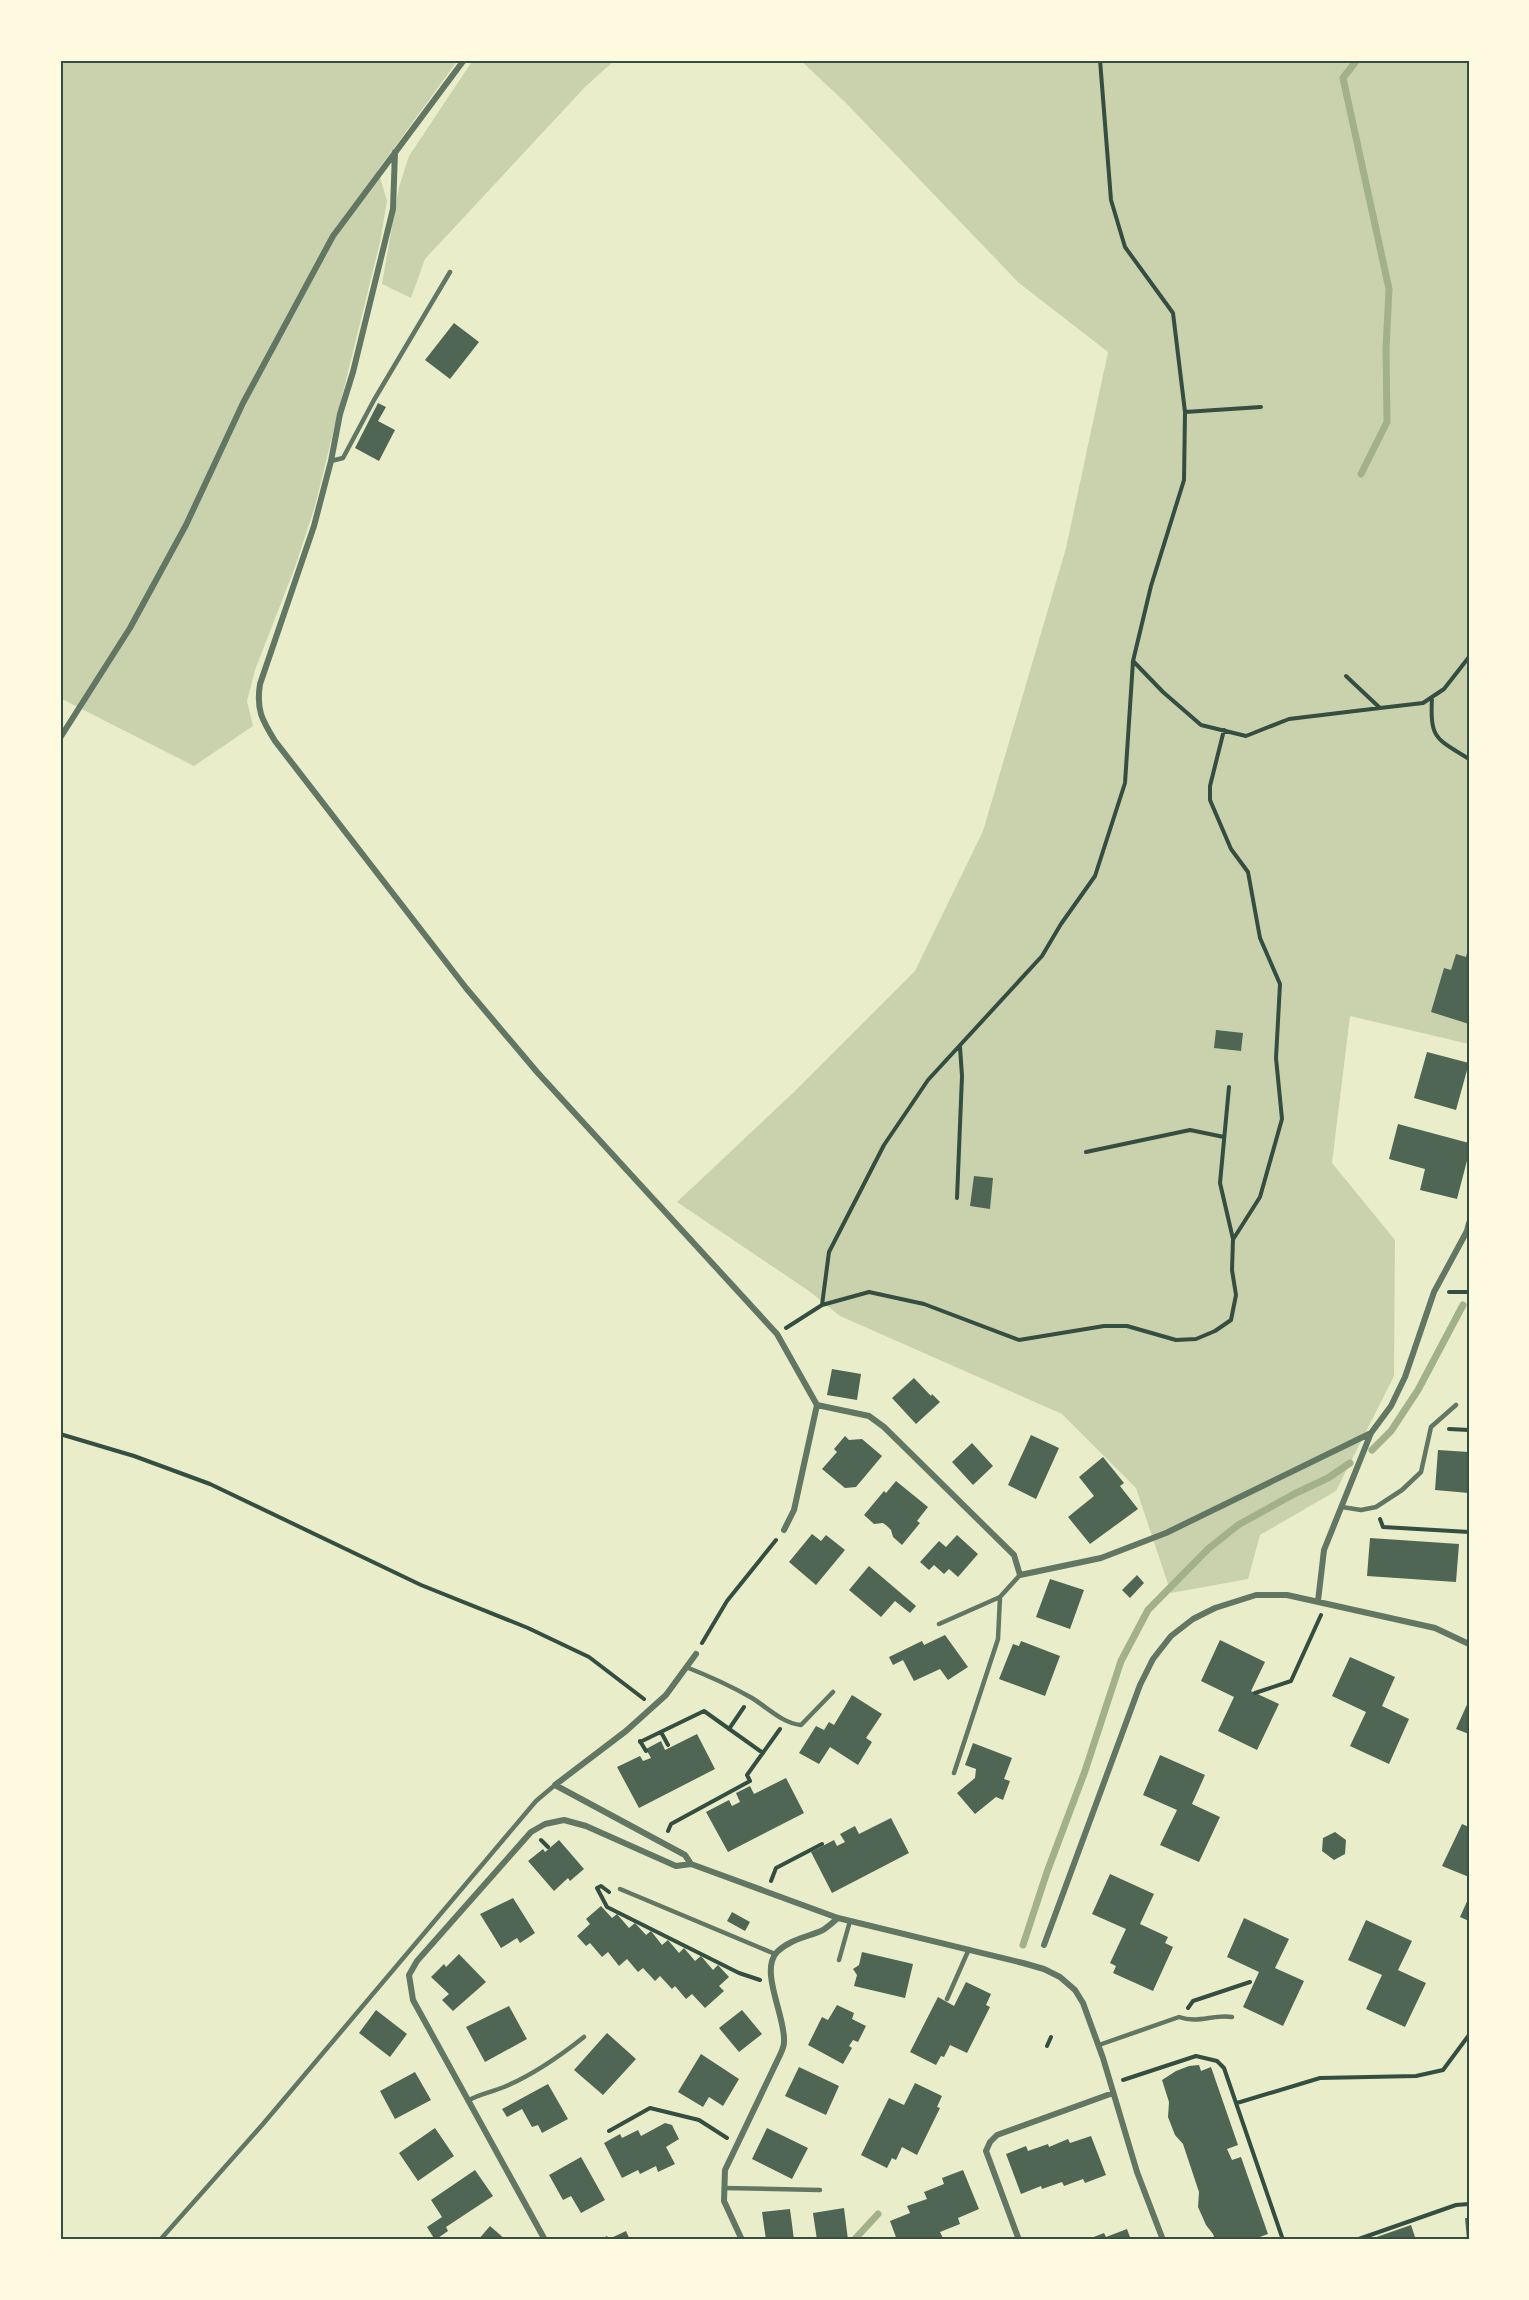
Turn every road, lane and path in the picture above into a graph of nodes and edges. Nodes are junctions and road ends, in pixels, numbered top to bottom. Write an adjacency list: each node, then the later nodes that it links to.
1 (464, 60): 3 (street)
2 (1100, 60): 6 (path)
3 (395, 152): 7 (street); 14 (street)
4 (450, 272): 7 (lane)
5 (1262, 407): 6 (path)
6 (1185, 411): 9 (path)
7 (331, 461): 24 (street)
8 (1469, 657): 11 (path)
9 (1133, 662): 13 (path); 16 (path)
10 (1346, 676): 12 (path)
11 (1432, 697): 12 (path); 15 (path)
12 (1380, 708): 13 (path)
13 (1224, 730): 22 (path)
14 (60, 738)
15 (1469, 759)
16 (960, 1047): 20 (path); 23 (path)
17 (1229, 1087): 18 (path)
18 (1224, 1137): 19 (path); 22 (path)
19 (1086, 1152)
20 (957, 1198)
21 (1469, 1223): 27 (street)
22 (1233, 1239): 23 (path)
23 (822, 1305): 24 (path)
24 (777, 1334): 25 (street)
25 (817, 1404): 31 (street); 33 (street)
26 (1456, 1405): 30 (lane)
27 (1371, 1433): 29 (street); 33 (street)
28 (60, 1434): 43 (path)
29 (1342, 1507): 30 (lane); 35 (street)
30 (1376, 1507): 32 (path)
31 (784, 1530): 38 (path)
32 (1469, 1532)
33 (1020, 1575): 34 (lane)
34 (1000, 1597): 36 (lane); 50 (lane)
35 (1322, 1602): 37 (street); 41 (path); 60 (street)
36 (939, 1624)
37 (1469, 1644)
38 (696, 1654): 39 (street)
39 (687, 1667): 42 (lane); 43 (street)
40 (833, 1692): 44 (lane)
41 (1256, 1693)
42 (751, 1698): 44 (lane); 45 (path)
43 (653, 1707): 51 (street)
44 (786, 1721): 49 (path)
45 (729, 1729): 46 (path); 49 (path)
46 (661, 1732): 47 (path); 48 (path)
47 (668, 1745)
48 (646, 1751)
49 (763, 1753): 52 (path)
50 (954, 1773)
51 (555, 1785): 54 (street); 83 (lane)
52 (668, 1831)
53 (822, 1844): 55 (path)
54 (691, 1864): 58 (street); 76 (street)
55 (774, 1874)
56 (597, 1888): 64 (path)
57 (620, 1889): 62 (lane)
58 (838, 1918): 59 (street); 62 (street)
59 (850, 1921): 61 (street); 63 (lane)
60 (1044, 1945)
61 (969, 1949): 66 (lane); 72 (street)
62 (775, 1954): 79 (street)
63 (838, 1960)
64 (753, 1980)
65 (1250, 1982): 67 (path)
66 (947, 1999)
67 (1179, 2017): 68 (lane); 72 (lane)
68 (1232, 2017)
69 (1469, 2036): 77 (path)
70 (584, 2037): 76 (lane)
71 (1051, 2037): 73 (path)
72 (1099, 2045): 74 (street)
73 (1047, 2046)
74 (1111, 2084): 75 (street); 77 (path)
75 (1113, 2092): 86 (street); 87 (street)
76 (468, 2100): 84 (street)
77 (1237, 2103): 88 (path)
78 (609, 2131): 79 (path)
79 (737, 2145): 80 (street)
80 (724, 2188): 81 (lane); 85 (street)
81 (820, 2190)
82 (1469, 2204): 89 (path)
83 (160, 2240)
84 (545, 2240)
85 (742, 2240)
86 (1018, 2240)
87 (1163, 2240)
88 (1283, 2240)
89 (1356, 2240)

